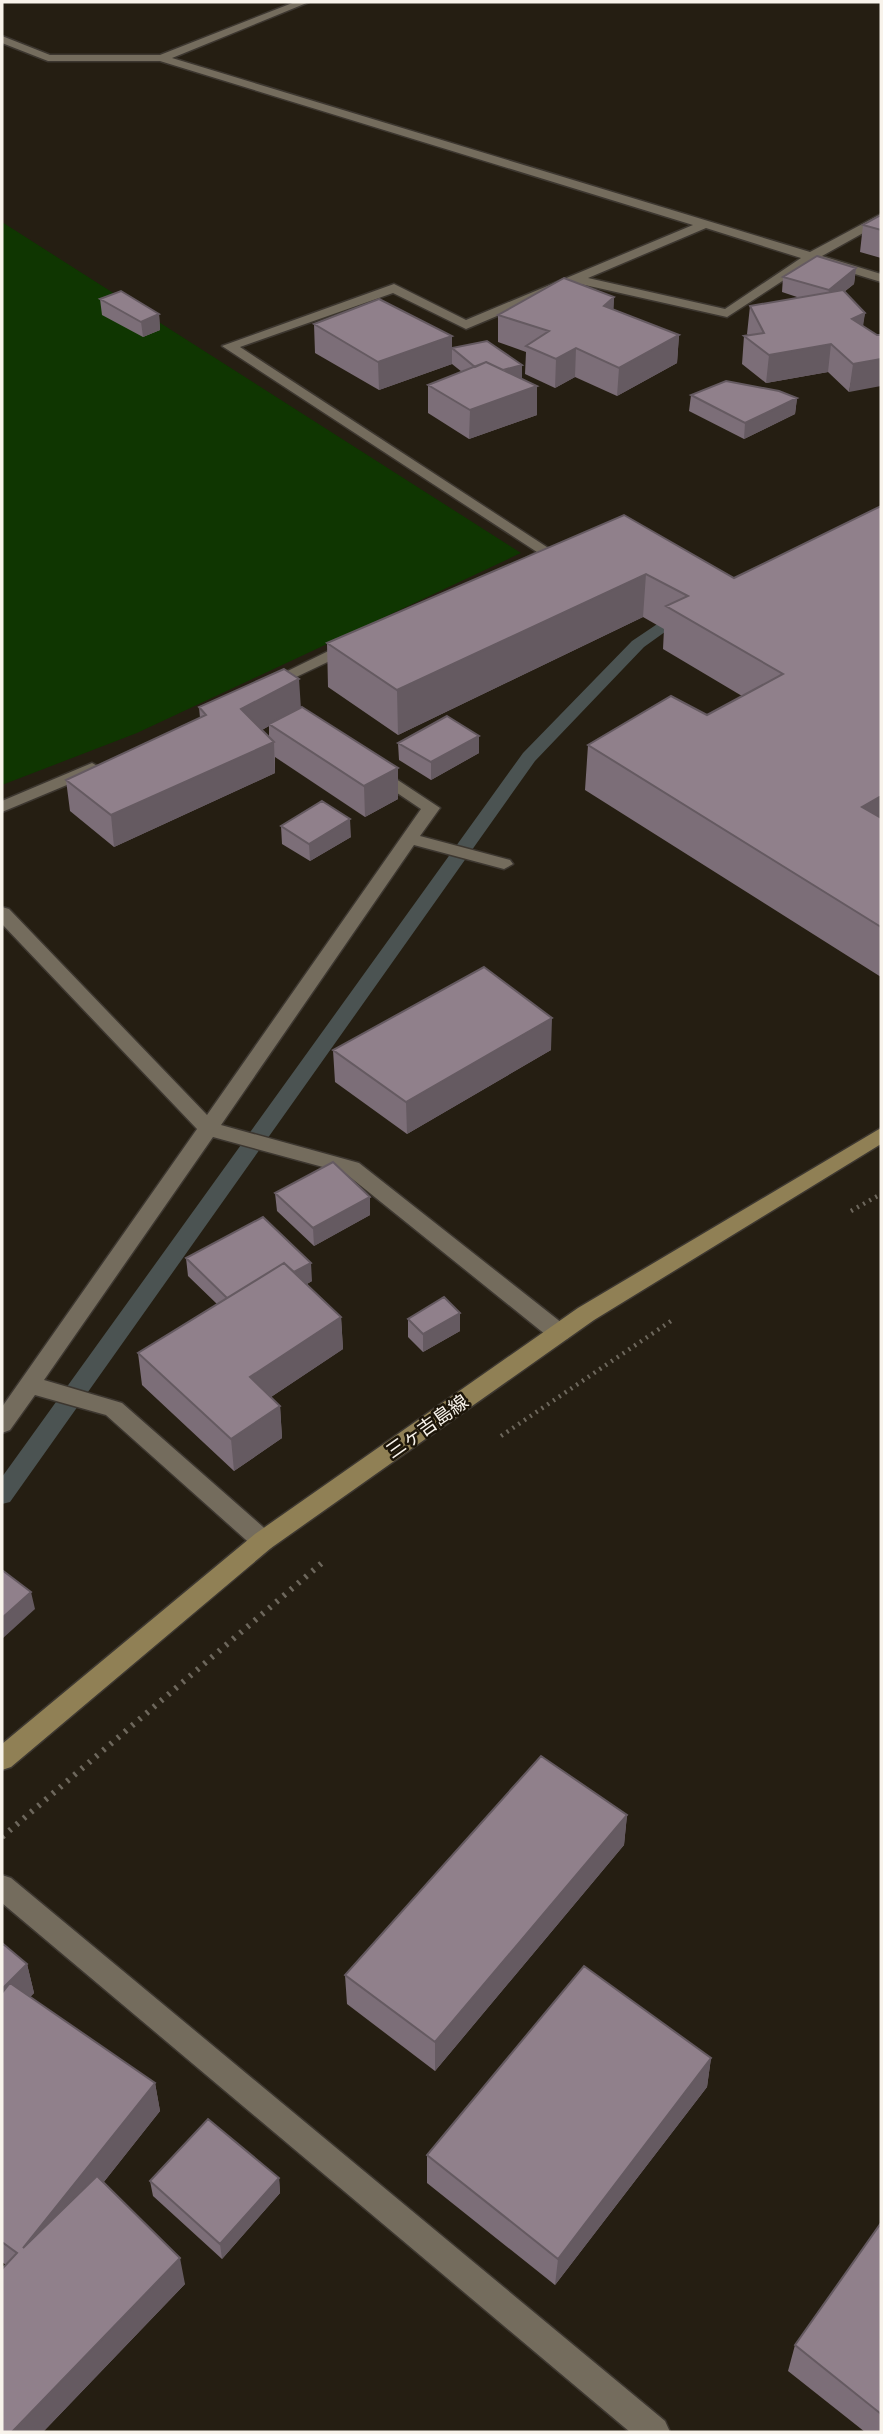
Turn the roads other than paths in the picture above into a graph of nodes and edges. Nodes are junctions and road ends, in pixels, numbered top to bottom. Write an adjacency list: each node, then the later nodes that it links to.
1 (304, 2): 3 (street)
2 (2, 39): 3 (street)
3 (161, 58): 5 (street)
4 (881, 218): 6 (street)
5 (703, 225): 6 (street); 8 (street)
6 (811, 257): 7 (street); 8 (street)
7 (881, 278)
8 (575, 279): 9 (street)
9 (511, 570)
10 (364, 639): 11 (street)
11 (254, 691)
12 (354, 755): 15 (street)
13 (114, 759): 14 (street)
14 (2, 807)
15 (410, 839): 16 (street); 18 (street)
16 (504, 864)
17 (2, 913): 18 (street)
18 (209, 1129): 20 (street); 21 (street)
19 (881, 1135): 20 (main road, 三ヶ吉島線)
20 (559, 1333): 23 (main road, 三ヶ吉島線)
21 (31, 1385): 22 (street); 23 (street)
22 (2, 1424)
23 (263, 1541): 24 (main road, 三ヶ吉島線)
24 (2, 1759)
25 (2, 1887): 26 (street)
26 (654, 2432)

